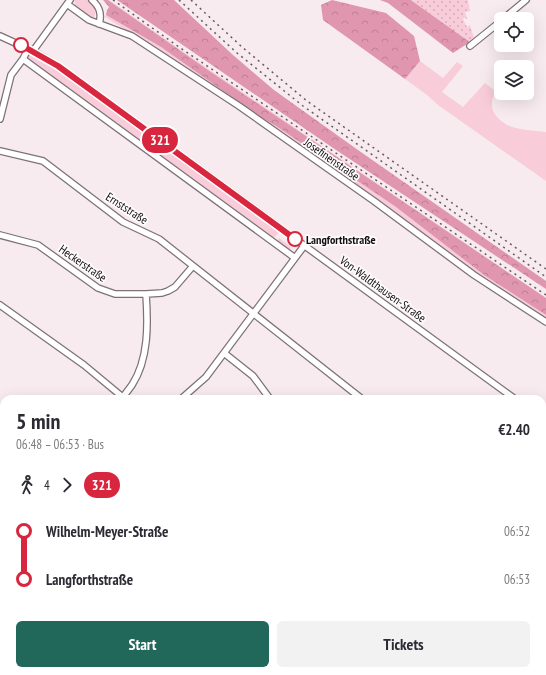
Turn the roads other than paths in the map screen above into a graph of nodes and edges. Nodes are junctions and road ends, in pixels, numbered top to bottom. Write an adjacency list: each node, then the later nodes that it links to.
1 (92, 0): 5 (street)
2 (526, 0): 4 (street)
3 (68, 2): 5 (street, Josefinenstraße); 9 (street, Josefinenstraße)
4 (512, 12)
5 (100, 24): 20 (street, Josefinenstraße)
6 (494, 26): 8 (street)
7 (0, 36): 9 (street, Von-Waldthausen-Straße)
8 (470, 46)
9 (30, 50): 10 (street, Josefinenstraße); 14 (street, Von-Waldthausen-Straße)
10 (23, 59): 11 (street, Josefinenstraße); 15 (street)
11 (0, 118)
12 (0, 151): 16 (street, Ernststraße)
13 (0, 235): 17 (street, Heckerstraße)
14 (304, 246): 15 (street); 27 (street, Von-Waldthausen-Straße)
15 (295, 258): 19 (street)
16 (193, 266): 17 (street, Heckerstraße); 19 (street, Ernststraße)
17 (146, 294): 23 (street)
18 (0, 305): 22 (street)
19 (253, 313): 21 (street); 26 (street, Ernststraße)
20 (546, 322)
21 (224, 353): 24 (street); 25 (street)
22 (120, 395)
23 (126, 395)
24 (186, 395)
25 (267, 395)
26 (357, 395)
27 (509, 395)

